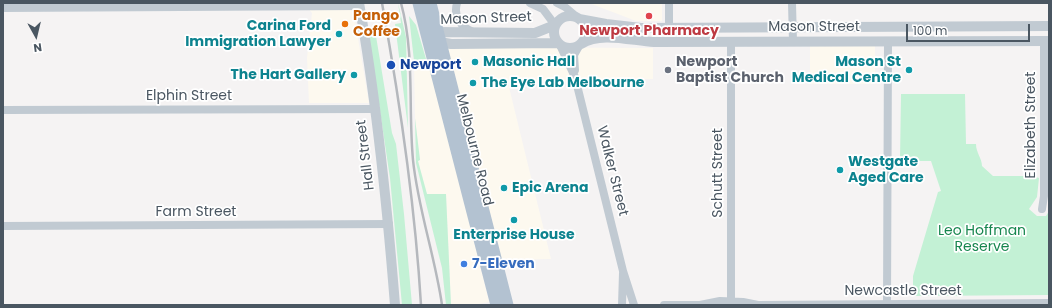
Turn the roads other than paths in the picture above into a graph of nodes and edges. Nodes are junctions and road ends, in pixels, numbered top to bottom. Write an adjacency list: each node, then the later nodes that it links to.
1 (419, 3): 18 (main road, Melbourne Road)
2 (430, 3): 18 (main road, Melbourne Road)
3 (457, 3): 17 (street)
4 (530, 3): 13 (street)
5 (557, 3): 12 (street)
6 (669, 3): 15 (street)
7 (792, 3): 16 (street)
8 (116, 5): 9 (street); 11 (street)
9 (214, 5): 10 (street)
10 (360, 5): 26 (street, Hall Street)
11 (3, 8)
12 (578, 18): 13 (street); 15 (street, Mason Street); 24 (street)
13 (555, 25): 17 (street, Mason Street); 23 (street)
14 (1049, 26): 16 (street, Mason Street)
15 (669, 28): 16 (street, Mason Street)
16 (792, 28): 22 (street)
17 (474, 32): 18 (street, Mason Street)
18 (435, 38): 23 (street, Mason Street); 36 (main road, Melbourne Road); 37 (main road, Melbourne Road)
19 (1046, 40): 20 (street, Mason Street); 28 (street, Elizabeth Street)
20 (888, 41): 22 (street, Mason Street); 33 (street)
21 (731, 42): 22 (street, Mason Street); 24 (street, Mason Street); 32 (street, Schutt Street)
22 (793, 42)
23 (559, 44): 24 (street); 25 (street, Walker Street)
24 (580, 45): 25 (street, Walker Street)
25 (575, 77): 31 (street, Walker Street)
26 (375, 109): 27 (street, Elphin Street); 29 (street, Hall Street)
27 (3, 110)
28 (1042, 209)
29 (389, 224): 30 (street, Farm Street); 35 (street, Hall Street)
30 (3, 226)
31 (623, 271): 38 (street, Walker Street); 39 (street, Walker Street)
32 (731, 303): 41 (street, Newcastle Street); 42 (street, Newcastle Street)
33 (887, 304): 34 (street, Newcastle Street); 42 (street, Newcastle Street)
34 (1046, 304)
35 (395, 305)
36 (497, 305)
37 (507, 305)
38 (622, 305)
39 (634, 305)
40 (664, 305): 41 (street, Newcastle Street)
41 (701, 305)
42 (758, 305)

